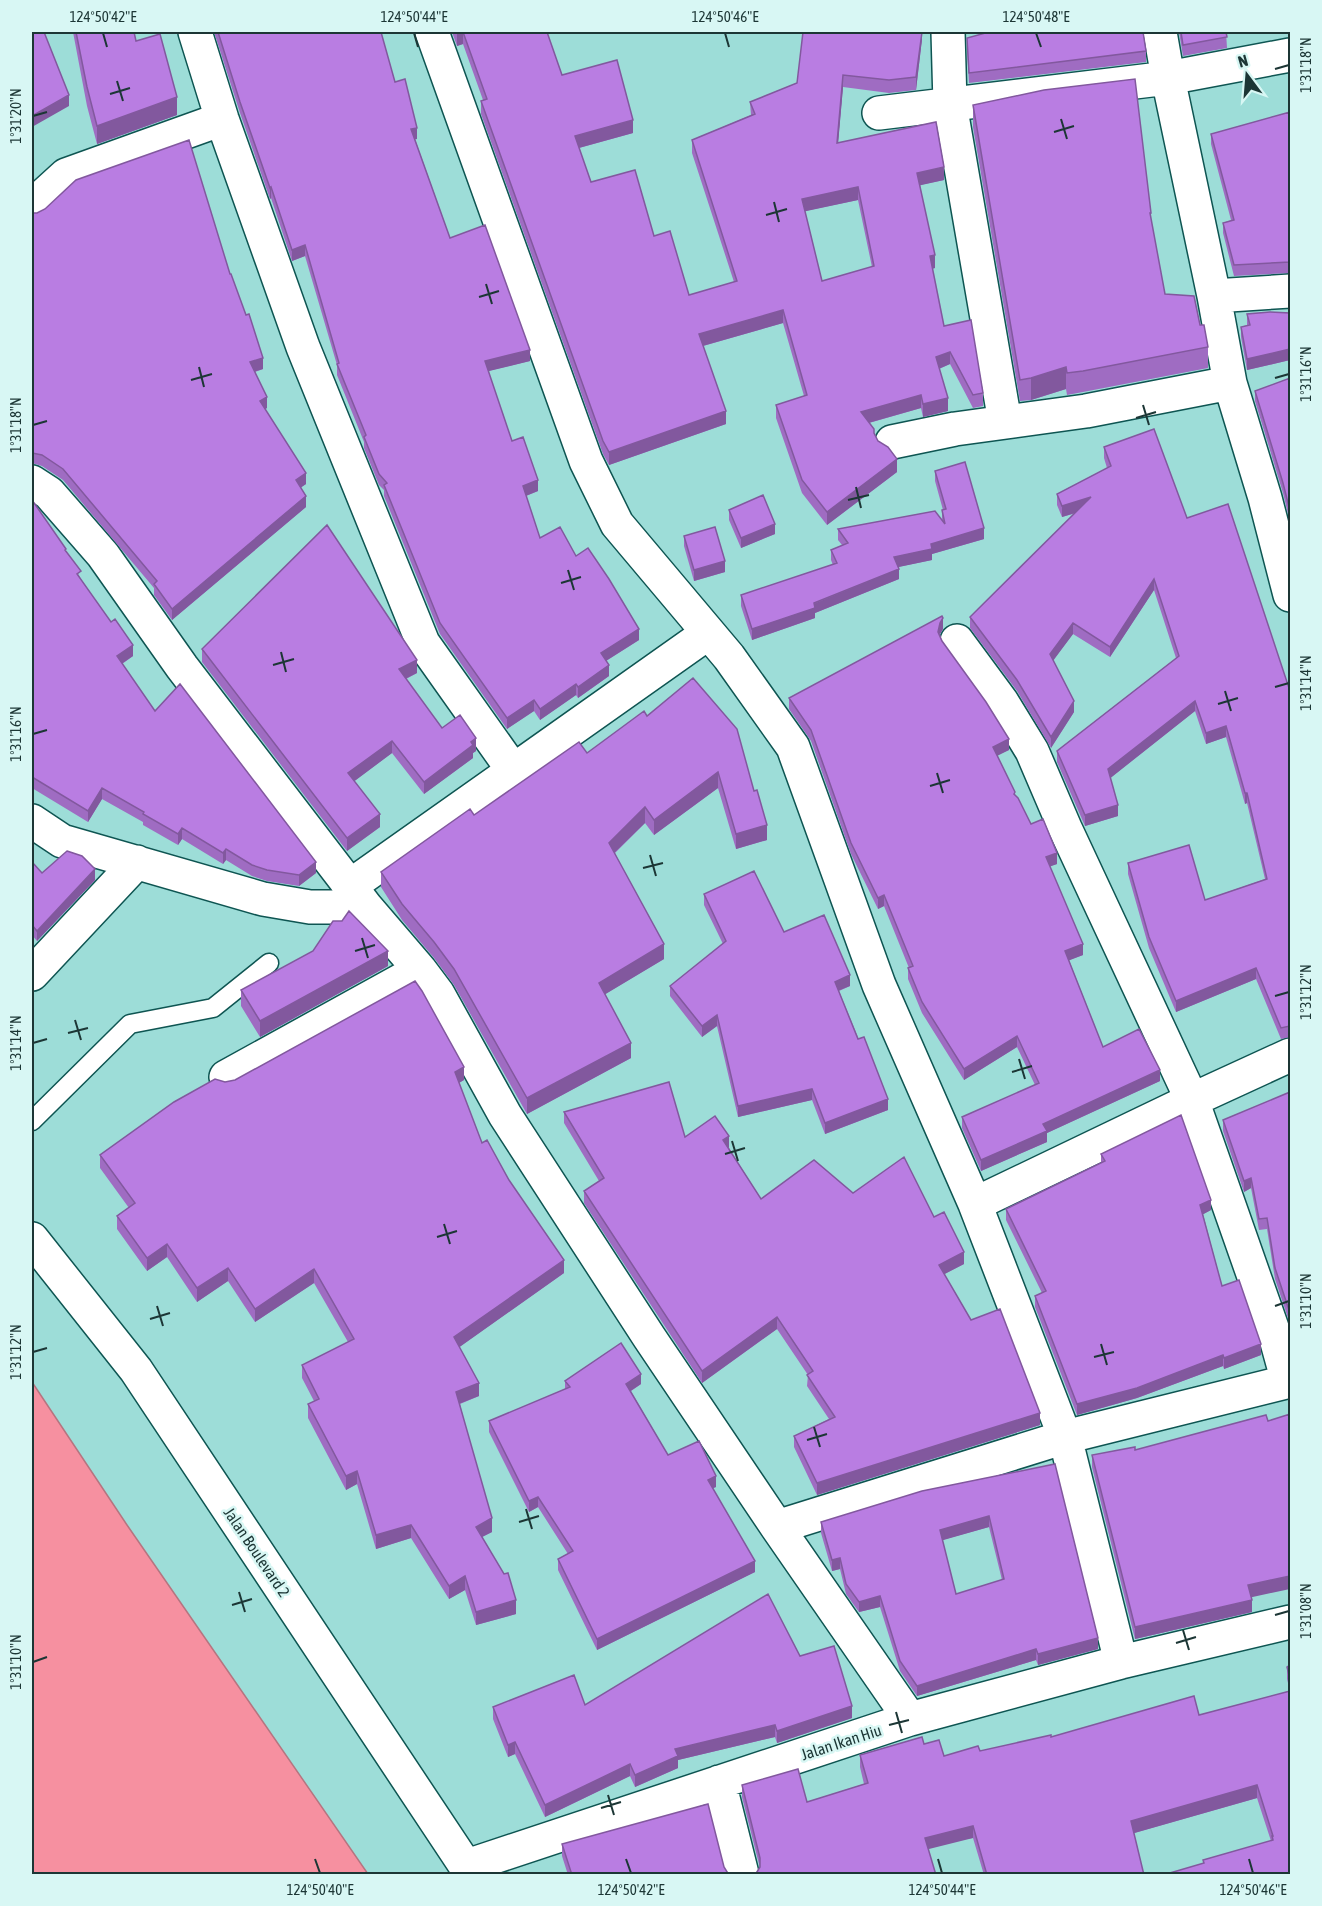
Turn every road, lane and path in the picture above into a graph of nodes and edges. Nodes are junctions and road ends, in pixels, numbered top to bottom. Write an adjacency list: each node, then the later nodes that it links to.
1 (195, 32): 9 (street)
2 (432, 32): 19 (street)
3 (948, 32): 7 (street)
4 (1160, 32): 6 (street)
5 (1290, 55): 6 (street)
6 (1168, 78): 7 (street); 12 (street)
7 (950, 104): 8 (street); 14 (street)
8 (879, 113)
9 (222, 119): 10 (street); 21 (street)
10 (32, 206)
11 (1290, 291): 12 (street)
12 (1214, 296): 13 (street)
13 (1230, 383): 14 (street); 17 (street)
14 (1005, 422): 15 (street)
15 (892, 442)
16 (32, 482): 24 (street)
17 (1278, 496): 18 (street)
18 (1290, 595)
19 (708, 633): 21 (street); 32 (street)
20 (957, 641): 30 (street)
21 (513, 770): 24 (street)
22 (32, 821): 23 (street)
23 (137, 862): 24 (street); 27 (street)
24 (358, 897): 26 (street)
25 (269, 963): 31 (lane)
26 (420, 970): 29 (street); 36 (street)
27 (32, 974)
28 (1290, 1055): 30 (street)
29 (226, 1077)
30 (1192, 1100): 32 (street); 34 (street)
31 (32, 1121)
32 (975, 1204): 35 (street)
33 (32, 1239): 41 (street, Jalan Boulevard 2)
34 (1289, 1382): 35 (street)
35 (1065, 1437): 36 (street); 38 (street)
36 (777, 1527): 39 (street)
37 (1290, 1622): 38 (street, Jalan Ikan Hiu)
38 (1121, 1662): 39 (street, Jalan Ikan Hiu)
39 (910, 1719): 40 (street, Jalan Ikan Hiu)
40 (719, 1782): 41 (street, Jalan Ikan Hiu); 42 (street)
41 (469, 1870)
42 (742, 1875)

